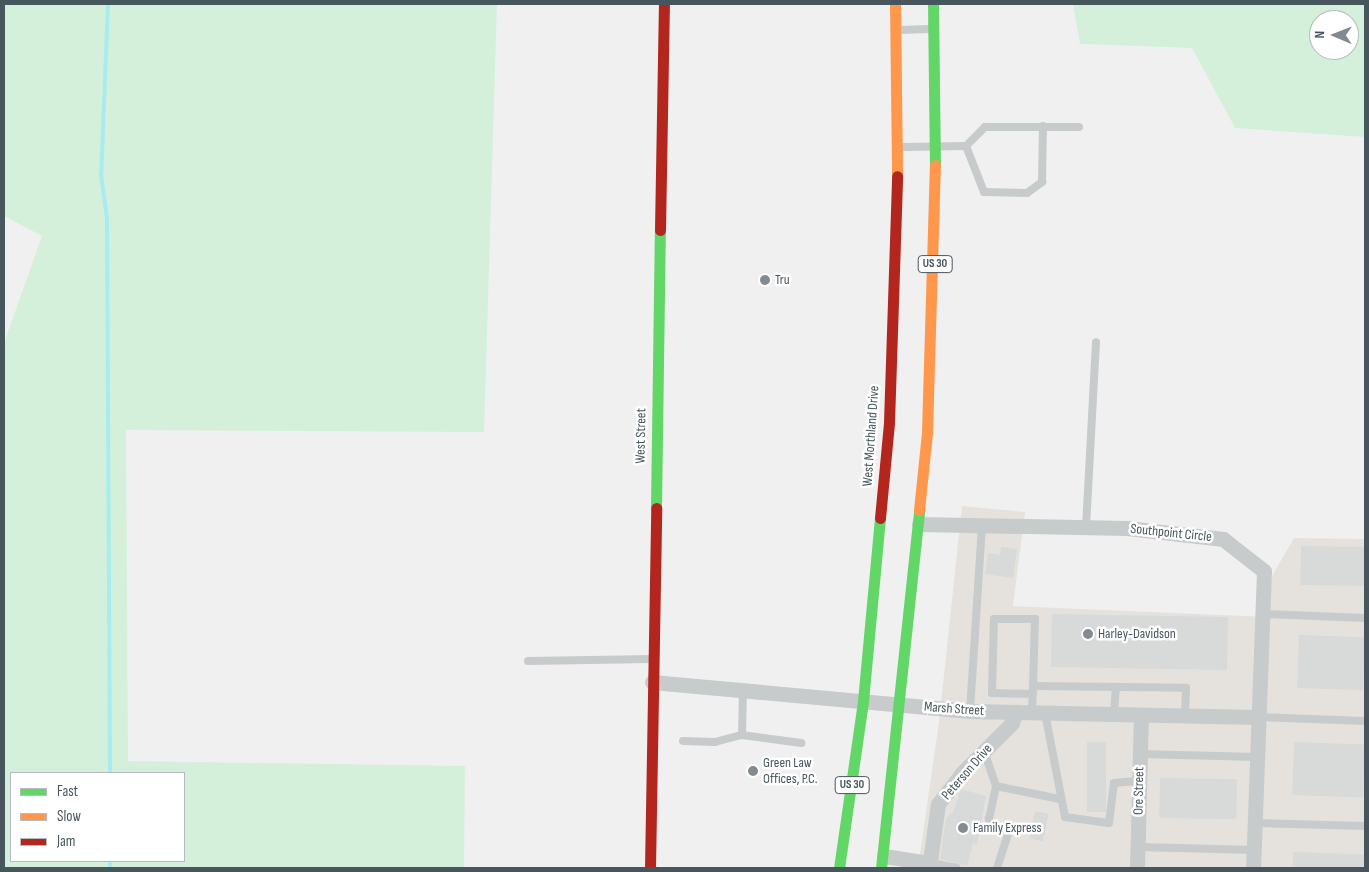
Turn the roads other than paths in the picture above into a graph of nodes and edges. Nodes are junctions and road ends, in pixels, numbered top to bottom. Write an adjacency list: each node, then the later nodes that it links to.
1 (664, 4): 17 (main road, West Street)
2 (895, 4): 5 (main road, West Morthland Drive / US 30)
3 (933, 4): 4 (main road, US 30)
4 (933, 28): 5 (lane); 8 (main road, US 30)
5 (896, 31): 10 (main road, West Morthland Drive / US 30)
6 (1044, 126): 7 (lane); 9 (lane); 9 (lane)
7 (1079, 127)
8 (935, 145): 9 (lane); 10 (lane); 12 (main road, US 30)
9 (966, 146)
10 (898, 147): 23 (main road, West Morthland Drive / US 30)
11 (1096, 342): 14 (lane)
12 (919, 524): 13 (street, Southpoint Circle); 24 (main road, US 30)
13 (982, 525): 14 (street, Southpoint Circle); 25 (lane)
14 (1086, 527): 15 (street, Southpoint Circle)
15 (1262, 614): 16 (lane); 31 (street, Southpoint Circle)
16 (1365, 618)
17 (652, 659): 18 (lane); 19 (main road, West Street)
18 (528, 661)
19 (652, 682): 21 (street, Marsh Street); 48 (main road, West Street)
20 (1116, 687): 22 (lane); 28 (lane); 30 (lane)
21 (742, 690): 23 (street, Marsh Street); 33 (lane)
22 (1033, 690): 22 (lane); 27 (lane)
23 (863, 701): 24 (street, Marsh Street); 49 (main road, West Morthland Drive / US 30)
24 (900, 705): 25 (street, Marsh Street); 46 (main road, US 30)
25 (970, 711): 26 (street, Marsh Street)
26 (1016, 712): 27 (street, Marsh Street); 36 (street, Peterson Drive)
27 (1038, 712): 28 (street, Marsh Street); 41 (lane)
28 (1114, 714): 29 (street, Marsh Street)
29 (1141, 715): 30 (street, Marsh Street); 37 (street, Ore Street)
30 (1186, 715): 31 (street, Marsh Street)
31 (1258, 717): 32 (lane); 38 (street, Southpoint Circle)
32 (1365, 721)
33 (742, 735): 34 (lane); 35 (lane)
34 (683, 741)
35 (801, 743)
36 (984, 751): 40 (lane); 47 (street, Peterson Drive)
37 (1140, 754): 38 (lane); 39 (street, Ore Street)
38 (1257, 758): 42 (street, Southpoint Circle)
39 (1139, 781): 41 (lane); 44 (street, Ore Street)
40 (996, 786): 41 (lane); 51 (lane)
41 (1060, 799)
42 (1255, 823): 43 (lane); 45 (street, Southpoint Circle)
43 (1365, 826)
44 (1138, 847): 45 (lane); 52 (street, Ore Street)
45 (1254, 850): 53 (street, Southpoint Circle)
46 (882, 862): 47 (street)
47 (929, 866): 50 (lane)
48 (650, 868)
49 (839, 868)
50 (957, 868)
51 (997, 868)
52 (1138, 868)
53 (1253, 868)

